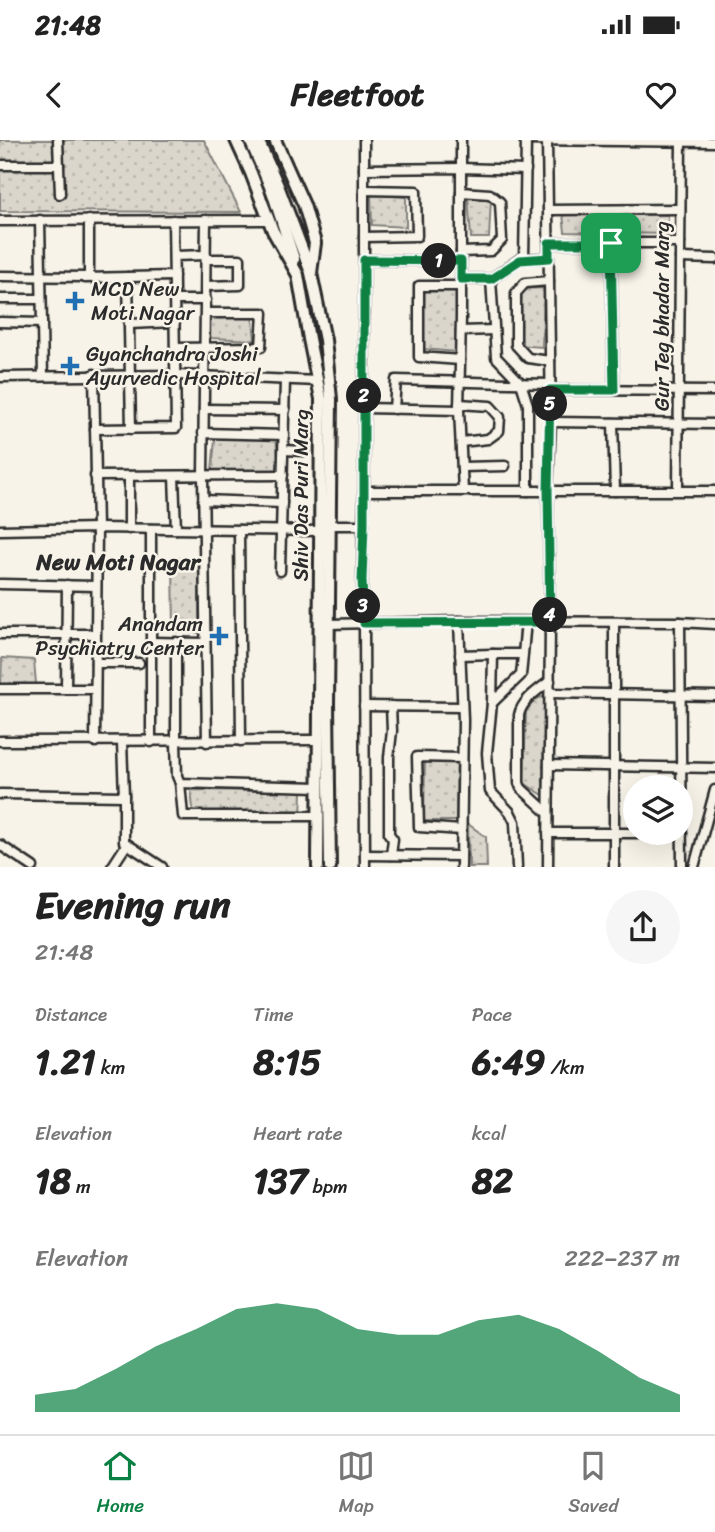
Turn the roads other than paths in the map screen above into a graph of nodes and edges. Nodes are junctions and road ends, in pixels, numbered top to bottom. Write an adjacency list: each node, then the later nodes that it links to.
1 (58, 140): 16 (street)
2 (236, 140): 29 (main road, Shiv Das Puri Marg)
3 (250, 140): 44 (main road)
4 (258, 140): 43 (main road)
5 (275, 140): 43 (main road, Shiv Das Puri Marg)
6 (364, 140): 18 (street)
7 (461, 140): 17 (street)
8 (525, 140): 9 (street); 19 (street)
9 (539, 140): 11 (street)
10 (555, 140): 11 (street); 12 (street)
11 (547, 141): 24 (street)
12 (676, 141): 13 (street); 23 (street, Gur Teg bhadar Marg)
13 (701, 141): 14 (street)
14 (715, 142)
15 (0, 165): 16 (street)
16 (60, 165): 22 (street)
17 (461, 168): 18 (street); 19 (street); 21 (street)
18 (364, 169): 20 (street)
19 (526, 170): 40 (street)
20 (364, 190): 31 (street); 31 (street)
21 (461, 192): 36 (street); 36 (street)
22 (60, 194)
23 (680, 209): 24 (street); 34 (street, Gur Teg bhadar Marg)
24 (549, 210): 32 (street)
25 (40, 220): 26 (street); 30 (street); 47 (street)
26 (89, 220): 27 (street); 49 (street)
27 (173, 220): 28 (street); 35 (street)
28 (206, 220): 29 (street); 37 (street)
29 (268, 220): 44 (main road, Shiv Das Puri Marg)
30 (0, 221)
31 (364, 237): 42 (street)
32 (549, 243): 33 (street); 38 (street)
33 (611, 243): 34 (street); 80 (street)
34 (680, 243): 39 (street, Gur Teg bhadar Marg)
35 (174, 256): 37 (street); 46 (street)
36 (461, 256): 42 (street); 52 (street)
37 (206, 257): 53 (street); 53 (street)
38 (549, 258): 40 (street); 51 (street)
39 (680, 258): 41 (street); 81 (street, Gur Teg bhadar Marg)
40 (524, 259): 50 (street)
41 (715, 259)
42 (364, 260): 84 (street)
43 (311, 273): 118 (main road, Shiv Das Puri Marg)
44 (298, 275): 76 (main road, Shiv Das Puri Marg)
45 (0, 276): 47 (street)
46 (174, 276): 48 (street); 56 (street)
47 (41, 277): 49 (street); 55 (street)
48 (128, 277): 49 (street); 62 (street)
49 (85, 278)
50 (491, 279): 52 (street); 63 (street)
51 (549, 281): 68 (street); 68 (street)
52 (461, 282): 64 (street); 67 (street)
53 (206, 286): 57 (street)
54 (0, 299): 55 (street)
55 (41, 299): 61 (street)
56 (174, 300): 57 (street); 60 (street)
57 (206, 300): 58 (street)
58 (206, 313): 66 (street); 66 (street)
59 (0, 322): 61 (street)
60 (175, 322): 62 (street); 65 (street)
61 (42, 323): 72 (street)
62 (129, 324): 70 (street)
63 (494, 330): 64 (street); 78 (street)
64 (461, 331): 67 (street)
65 (175, 348): 66 (street); 71 (street)
66 (205, 348): 74 (street)
67 (460, 360): 77 (street)
68 (550, 360): 79 (street)
69 (94, 374): 70 (street); 72 (street); 92 (street)
70 (130, 375): 71 (street); 93 (street)
71 (176, 375): 74 (street); 93 (street)
72 (43, 376): 73 (street)
73 (0, 377)
74 (205, 377): 75 (street); 85 (street)
75 (285, 380): 76 (street); 87 (street)
76 (318, 381): 118 (main road, Shiv Das Puri Marg)
77 (460, 382): 78 (street); 83 (street); 86 (street)
78 (521, 383): 79 (street); 109 (street)
79 (550, 387): 80 (street); 88 (street)
80 (614, 390): 81 (street)
81 (679, 390): 82 (street); 90 (street, Gur Teg bhadar Marg)
82 (715, 391)
83 (459, 407): 86 (street); 96 (street); 96 (street)
84 (364, 408): 86 (street); 107 (street)
85 (204, 409): 87 (street); 94 (street)
86 (394, 409)
87 (285, 410): 95 (street)
88 (551, 422): 89 (street); 110 (street)
89 (613, 423): 90 (street); 111 (street)
90 (679, 424): 91 (street); 106 (street, Gur Teg bhadar Marg)
91 (715, 424)
92 (95, 429): 93 (street); 103 (street)
93 (131, 429)
94 (204, 433): 95 (street); 101 (street)
95 (284, 435): 97 (street)
96 (461, 442): 100 (street)
97 (284, 450): 98 (street); 102 (street)
98 (304, 451)
99 (505, 466): 100 (street)
100 (462, 467): 108 (street)
101 (203, 475): 102 (street); 105 (street); 113 (street)
102 (283, 475): 114 (street)
103 (95, 476): 104 (street); 116 (street)
104 (129, 476): 105 (street); 117 (street)
105 (174, 476): 120 (street)
106 (678, 490): 111 (street); 112 (street)
107 (364, 491): 108 (street); 115 (street)
108 (463, 491): 109 (street)
109 (528, 491): 110 (street)
110 (548, 491): 111 (street); 131 (street)
111 (615, 491)
112 (715, 491)
113 (203, 500): 114 (street); 121 (street)
114 (282, 503): 124 (street)
115 (364, 525): 118 (street); 134 (street)
116 (97, 528): 117 (street); 122 (street); 128 (street)
117 (129, 528): 119 (street)
118 (325, 528): 124 (street); 135 (main road, Shiv Das Puri Marg); 160 (main road, Shiv Das Puri Marg)
119 (151, 529): 120 (street); 140 (street)
120 (176, 529): 121 (street)
121 (203, 529): 123 (street); 142 (street)
122 (0, 530)
123 (239, 530): 124 (street); 163 (street)
124 (282, 530): 125 (street)
125 (280, 571)
126 (0, 584): 127 (street)
127 (67, 585): 128 (street); 138 (street)
128 (96, 586): 139 (street)
129 (459, 621): 130 (street); 134 (street); 143 (street)
130 (526, 622): 131 (street); 145 (street)
131 (550, 622): 132 (street); 148 (street)
132 (614, 622): 133 (street); 153 (street)
133 (680, 622): 136 (street); 154 (street)
134 (364, 623): 135 (street); 157 (street)
135 (328, 624): 196 (main road, Shiv Das Puri Marg)
136 (715, 624)
137 (0, 634): 138 (street)
138 (65, 634): 139 (street); 150 (street)
139 (95, 634): 146 (street)
140 (151, 642): 141 (street); 166 (street)
141 (176, 642): 142 (street); 167 (street)
142 (205, 643): 162 (street)
143 (460, 654): 144 (street); 159 (street)
144 (493, 654): 145 (street); 156 (street)
145 (523, 654): 156 (street)
146 (96, 663): 147 (street); 151 (street)
147 (139, 663)
148 (550, 681): 152 (street); 179 (street)
149 (0, 689): 150 (street)
150 (66, 689): 151 (street)
151 (95, 689): 164 (street)
152 (550, 692): 153 (street); 169 (street)
153 (614, 694): 154 (street); 170 (street)
154 (681, 695): 155 (street); 171 (street)
155 (715, 696)
156 (492, 703): 200 (street)
157 (364, 706): 158 (street); 188 (street)
158 (391, 706): 159 (street); 189 (street)
159 (462, 707): 168 (street)
160 (319, 740): 163 (street); 175 (main road, Shiv Das Puri Marg)
161 (0, 741): 164 (street)
162 (207, 741): 163 (street); 167 (street)
163 (241, 741)
164 (95, 742): 165 (street)
165 (122, 742): 166 (street); 178 (street)
166 (151, 742): 167 (street)
167 (176, 742): 174 (street)
168 (462, 758): 181 (street); 181 (street)
169 (549, 765): 170 (street); 179 (street)
170 (614, 766): 171 (street); 183 (street)
171 (681, 768): 172 (street); 173 (street)
172 (715, 768)
173 (681, 775)
174 (180, 783): 175 (street); 180 (street)
175 (318, 787): 180 (main road, Shiv Das Puri Marg)
176 (715, 790): 204 (street)
177 (0, 794): 178 (street)
178 (124, 796): 185 (street)
179 (548, 813): 182 (street)
180 (318, 816): 195 (main road, Shiv Das Puri Marg)
181 (461, 830): 191 (street)
182 (548, 833): 183 (street); 201 (street)
183 (613, 833): 184 (street); 202 (street)
184 (623, 833)
185 (127, 844): 193 (street); 194 (street)
186 (0, 845): 192 (street)
187 (682, 845): 203 (street)
188 (365, 855): 189 (street); 197 (street)
189 (391, 855): 190 (street)
190 (435, 856): 191 (street); 198 (street)
191 (461, 856): 199 (street)
192 (33, 867)
193 (112, 867)
194 (162, 867)
195 (318, 867)
196 (330, 867)
197 (365, 867)
198 (435, 867)
199 (461, 867)
200 (517, 867)
201 (548, 867)
202 (614, 867)
203 (682, 867)
204 (694, 867)

